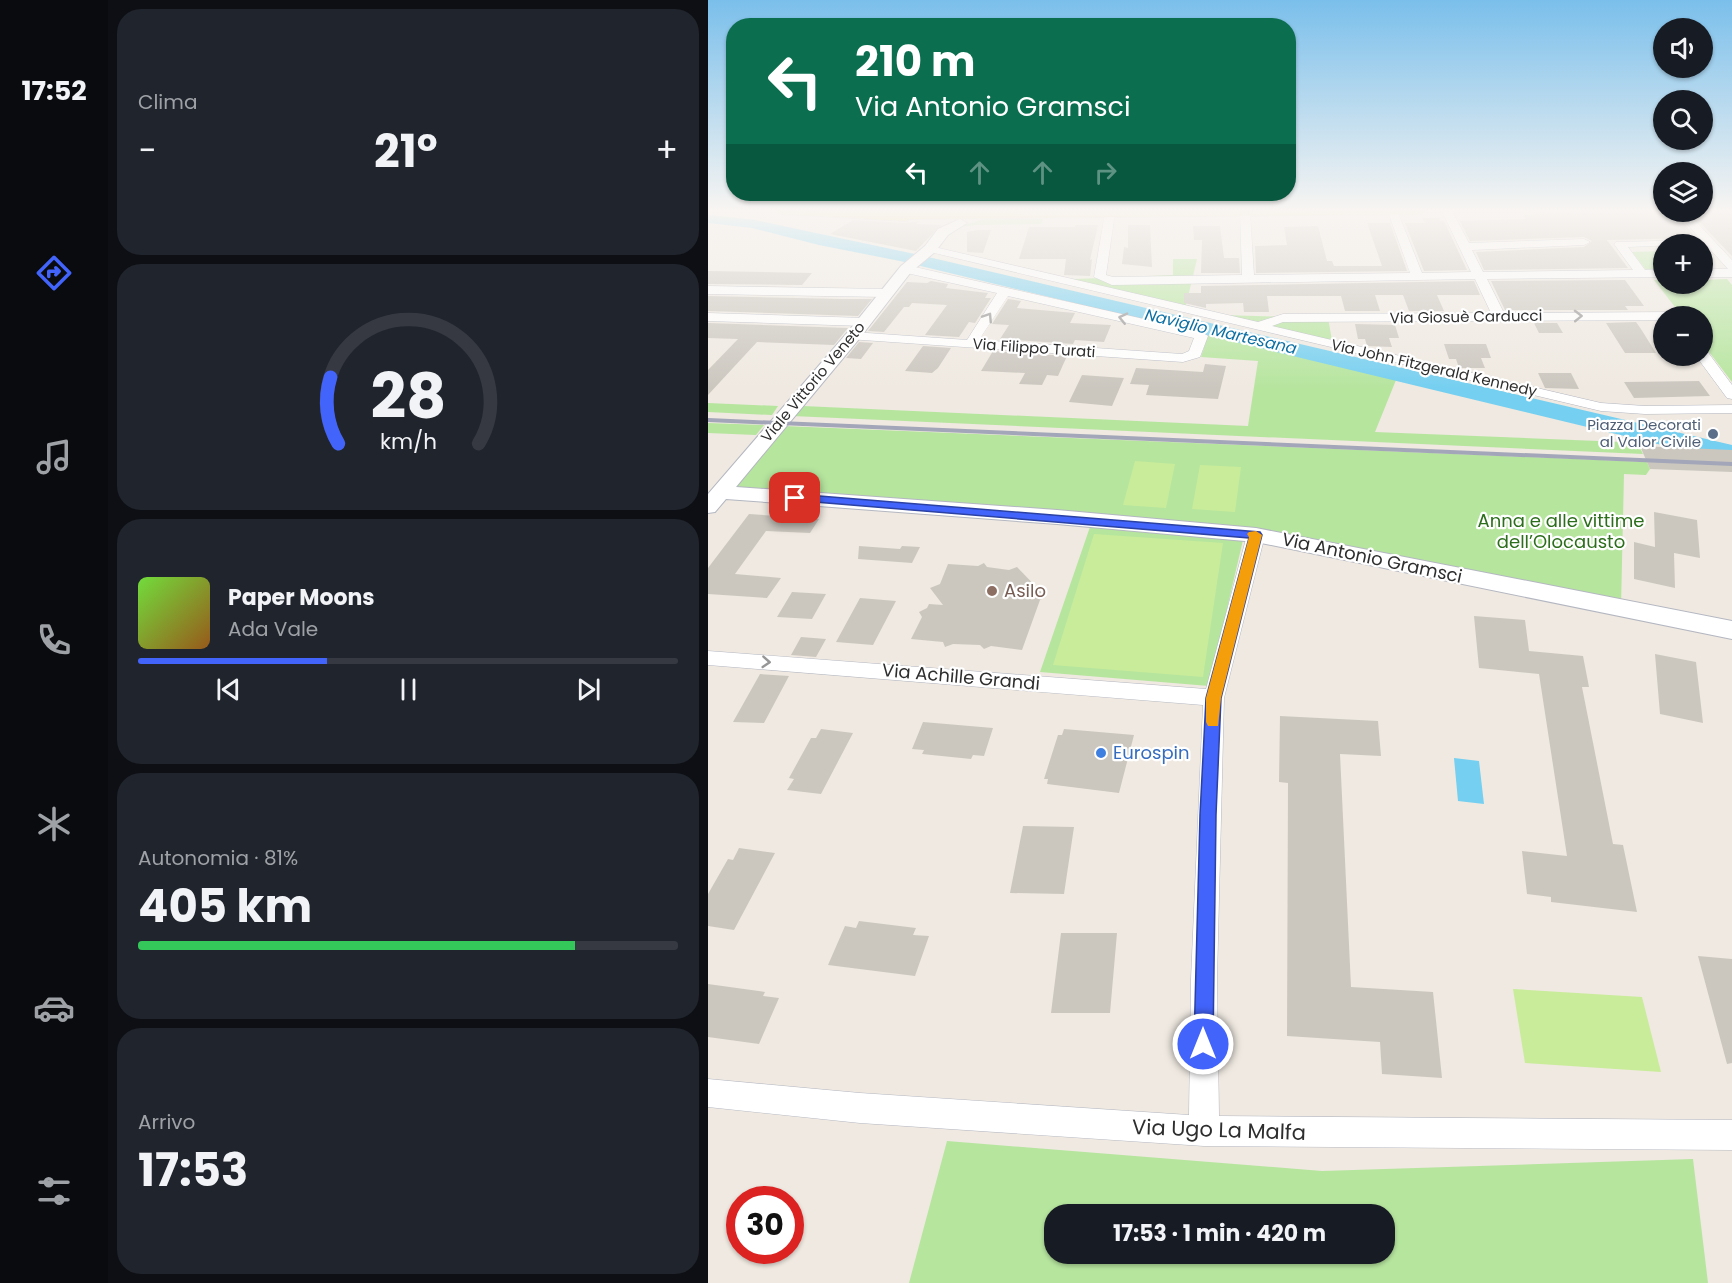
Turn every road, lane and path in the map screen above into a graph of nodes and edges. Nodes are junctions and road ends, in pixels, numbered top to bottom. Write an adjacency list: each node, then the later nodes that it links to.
1 (908, 269): 19 (street, Viale Vittorio Veneto)
2 (944, 269): 18 (street)
3 (971, 269): 20 (street, Via John Fitzgerald Kennedy)
4 (1102, 269): 16 (street)
5 (1248, 269): 15 (street)
6 (1414, 269): 13 (street)
7 (1475, 269): 14 (street)
8 (1638, 269): 9 (street)
9 (1641, 273): 10 (street); 14 (street)
10 (1653, 273)
11 (1713, 273): 12 (street)
12 (1732, 273)
13 (1417, 276): 14 (street); 15 (street)
14 (1478, 276): 21 (street)
15 (1248, 278): 16 (street)
16 (1177, 279): 20 (street)
17 (708, 290): 19 (street)
18 (1005, 291): 27 (street, one-way to 18); 27 (street, Via Filippo Turati, one-way to 18)
19 (887, 293): 24 (street, Viale Vittorio Veneto)
20 (1156, 303): 25 (street, Via John Fitzgerald Kennedy)
21 (1499, 316): 22 (street, Via Giosuè Carducci, one-way to 22); 25 (street, Via Giosuè Carducci)
22 (1653, 316)
23 (708, 317): 24 (street)
24 (864, 322): 26 (street, Viale Vittorio Veneto)
25 (1258, 327): 30 (street, Via John Fitzgerald Kennedy)
26 (853, 336): 27 (street, Via Filippo Turati); 31 (street, Viale Vittorio Veneto)
27 (970, 343)
28 (1711, 366): 29 (street)
29 (1732, 395)
30 (1732, 409)
31 (714, 500): 32 (street, Via Antonio Gramsci)
32 (1256, 535): 33 (street, Via Antonio Gramsci); 35 (street)
33 (1732, 630)
34 (708, 658): 35 (street, Via Achille Grandi, one-way to 35)
35 (1214, 698): 37 (street)
36 (708, 1093): 37 (street, Via Ugo La Malfa)
37 (1204, 1131): 38 (street, Via Ugo La Malfa)
38 (1732, 1135)

